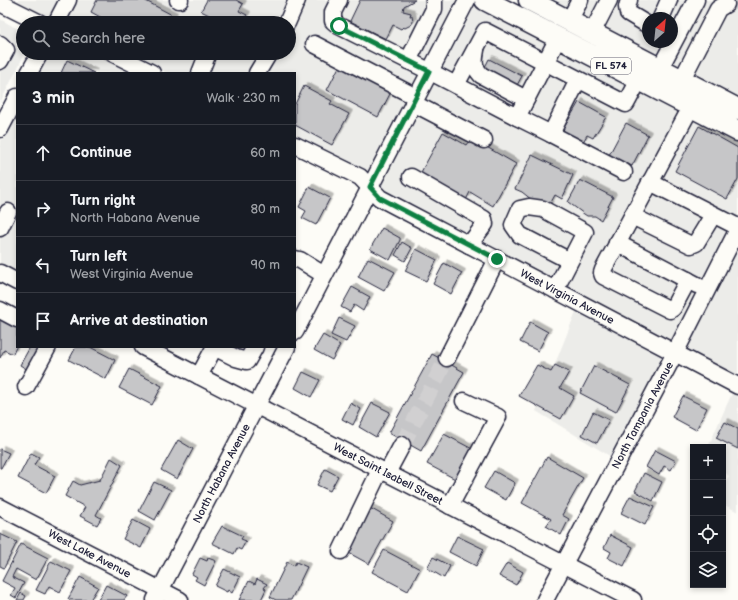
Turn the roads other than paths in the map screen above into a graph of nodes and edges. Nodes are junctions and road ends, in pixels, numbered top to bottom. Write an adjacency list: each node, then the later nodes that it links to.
1 (68, 0): 17 (street)
2 (297, 0): 18 (street)
3 (339, 0): 31 (street)
4 (434, 0): 31 (street)
5 (467, 0): 35 (street)
6 (484, 0): 22 (main road, FL 574)
7 (529, 0): 19 (main road, FL 574)
8 (580, 0): 19 (street)
9 (608, 0): 21 (street)
10 (629, 0): 20 (street)
11 (669, 0): 15 (street)
12 (696, 0): 33 (street)
13 (0, 3): 16 (street)
14 (726, 4): 42 (street)
15 (664, 12)
16 (26, 16)
17 (60, 16)
18 (290, 16)
19 (569, 21): 21 (main road, FL 574)
20 (642, 21)
21 (592, 33): 33 (main road, FL 574)
22 (558, 38): 32 (street); 41 (main road, FL 574)
23 (0, 44): 30 (street)
24 (314, 44): 46 (street)
25 (476, 48): 32 (street); 43 (street); 45 (street)
26 (36, 60): 36 (street)
27 (122, 60): 34 (street)
28 (205, 60): 38 (street)
29 (265, 60): 39 (street)
30 (0, 61)
31 (408, 61): 35 (street)
32 (545, 63): 40 (street); 45 (street)
33 (660, 68): 42 (main road, FL 574)
34 (134, 69): 37 (street)
35 (429, 71): 43 (street); 46 (street)
36 (30, 72)
37 (148, 72)
38 (200, 72)
39 (259, 72)
40 (578, 80): 41 (street); 52 (street)
41 (639, 80): 47 (main road, FL 574)
42 (682, 80): 48 (main road, FL 574)
43 (456, 85): 49 (street)
44 (16, 99): 50 (street)
45 (526, 99): 49 (street)
46 (414, 100): 53 (street); 58 (street)
47 (691, 107): 51 (main road, FL 574); 57 (street)
48 (738, 109)
49 (517, 117): 52 (street)
50 (0, 129)
51 (738, 131)
52 (551, 134): 55 (street)
53 (484, 140)
54 (296, 145): 58 (street, West Virginia Avenue)
55 (624, 172)
56 (411, 177): 65 (street)
57 (650, 182): 60 (street); 61 (street)
58 (370, 187): 65 (street, West Virginia Avenue); 70 (street)
59 (8, 212): 62 (street)
60 (713, 215): 61 (street); 63 (street)
61 (632, 216): 64 (street)
62 (0, 228)
63 (738, 230): 74 (street, North Tampania Avenue)
64 (617, 243): 71 (street); 71 (street)
65 (469, 245): 67 (street, West Virginia Avenue)
66 (296, 259): 70 (street)
67 (497, 259): 73 (street, West Virginia Avenue); 84 (street)
68 (570, 261): 73 (street)
69 (0, 273): 72 (street)
70 (324, 275): 76 (street)
71 (688, 280): 74 (street)
72 (16, 281)
73 (555, 290): 83 (street, West Virginia Avenue)
74 (707, 290): 83 (street, North Tampania Avenue)
75 (0, 310): 77 (street)
76 (300, 310): 78 (street)
77 (16, 318)
78 (296, 328)
79 (47, 348): 87 (street)
80 (254, 348): 85 (street)
81 (286, 348): 89 (street, North Habana Avenue)
82 (152, 349): 85 (street, West Saint Isabell Street)
83 (675, 353): 86 (street, West Virginia Avenue); 95 (street, North Tampania Avenue)
84 (447, 358)
85 (199, 376): 89 (street, West Saint Isabell Street)
86 (738, 386)
87 (26, 387)
88 (464, 401): 92 (street)
89 (257, 406): 91 (street, West Saint Isabell Street); 96 (street, North Habana Avenue)
90 (402, 445): 91 (street)
91 (384, 471): 92 (street, West Saint Isabell Street); 94 (street)
92 (450, 506): 95 (street, West Saint Isabell Street)
93 (0, 507): 96 (street, West Lake Avenue)
94 (341, 551)
95 (564, 564): 98 (street, North Tampania Avenue); 99 (street, West Saint Isabell Street)
96 (157, 595): 97 (street, West Lake Avenue)
97 (180, 600)
98 (545, 600)
99 (633, 600)

